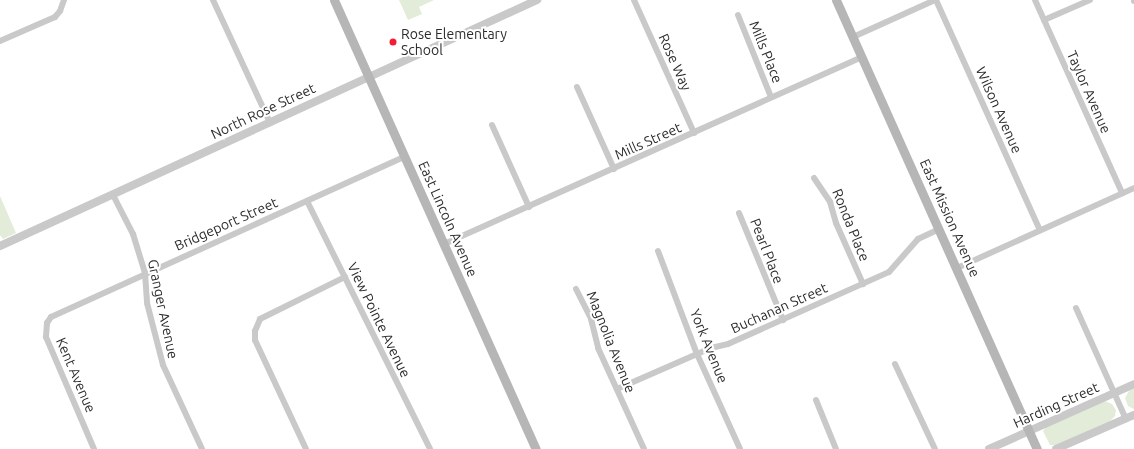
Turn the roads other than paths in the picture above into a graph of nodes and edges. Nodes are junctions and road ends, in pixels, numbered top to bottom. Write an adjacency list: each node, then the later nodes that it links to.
1 (64, 0): 13 (street)
2 (213, 0): 18 (street)
3 (334, 0): 15 (main road, East Lincoln Avenue)
4 (537, 0): 15 (street, North Rose Street)
5 (634, 0): 20 (street, Rose Way)
6 (836, 0): 12 (main road, East Mission Avenue)
7 (936, 0): 12 (street); 31 (street, Wilson Avenue)
8 (1035, 0): 11 (street, Taylor Avenue)
9 (1090, 0): 11 (street)
10 (738, 15): 17 (street, Mills Place)
11 (1044, 20): 25 (street, Taylor Avenue)
12 (853, 37): 14 (main road, East Mission Avenue)
13 (0, 41)
14 (862, 57): 17 (street, Mills Street); 30 (main road, East Mission Avenue)
15 (368, 77): 18 (street, North Rose Street); 21 (main road, East Lincoln Avenue)
16 (577, 87): 22 (street)
17 (771, 97): 20 (street, Mills Street)
18 (270, 123): 26 (street, North Rose Street)
19 (492, 125): 28 (street)
20 (694, 133): 22 (street, Mills Street)
21 (404, 157): 27 (street, Bridgeport Street); 32 (main road, East Lincoln Avenue)
22 (614, 169): 28 (street, Mills Street)
23 (814, 178): 38 (street, Ronda Place)
24 (1134, 188): 25 (street)
25 (1122, 193): 31 (street)
26 (113, 195): 33 (street, North Rose Street); 36 (street, Granger Avenue)
27 (307, 201): 36 (street, Bridgeport Street); 37 (street, View Pointe Avenue)
28 (529, 207): 32 (street, Mills Street)
29 (739, 213): 42 (street, Pearl Place)
30 (939, 229): 35 (main road, East Mission Avenue); 38 (street, Buchanan Street)
31 (1040, 230): 35 (street)
32 (444, 244): 56 (main road, East Lincoln Avenue)
33 (0, 246)
34 (658, 251): 43 (street, York Avenue)
35 (957, 268): 51 (main road, East Mission Avenue)
36 (145, 273): 41 (street, Bridgeport Street); 53 (street, Granger Avenue)
37 (345, 277): 54 (street); 55 (street, View Pointe Avenue)
38 (863, 284): 42 (street, Buchanan Street)
39 (576, 288): 46 (street, Magnolia Avenue)
40 (1076, 308): 47 (street)
41 (57, 312): 52 (street, Kent Avenue)
42 (783, 320): 43 (street, Buchanan Street)
43 (697, 354): 46 (street, Buchanan Street); 58 (street, York Avenue)
44 (895, 364): 60 (street)
45 (1134, 384): 47 (street, Harding Street)
46 (617, 389): 57 (street, Magnolia Avenue)
47 (1114, 393): 50 (street); 51 (street, Harding Street)
48 (816, 400): 59 (street)
49 (1134, 415): 50 (street)
50 (1126, 419): 63 (street)
51 (1029, 431): 61 (street, Harding Street); 62 (main road, East Mission Avenue)
52 (94, 449)
53 (202, 449)
54 (306, 449)
55 (430, 449)
56 (536, 449)
57 (644, 449)
58 (740, 449)
59 (836, 449)
60 (935, 449)
61 (989, 449)
62 (1037, 449)
63 (1056, 449)

